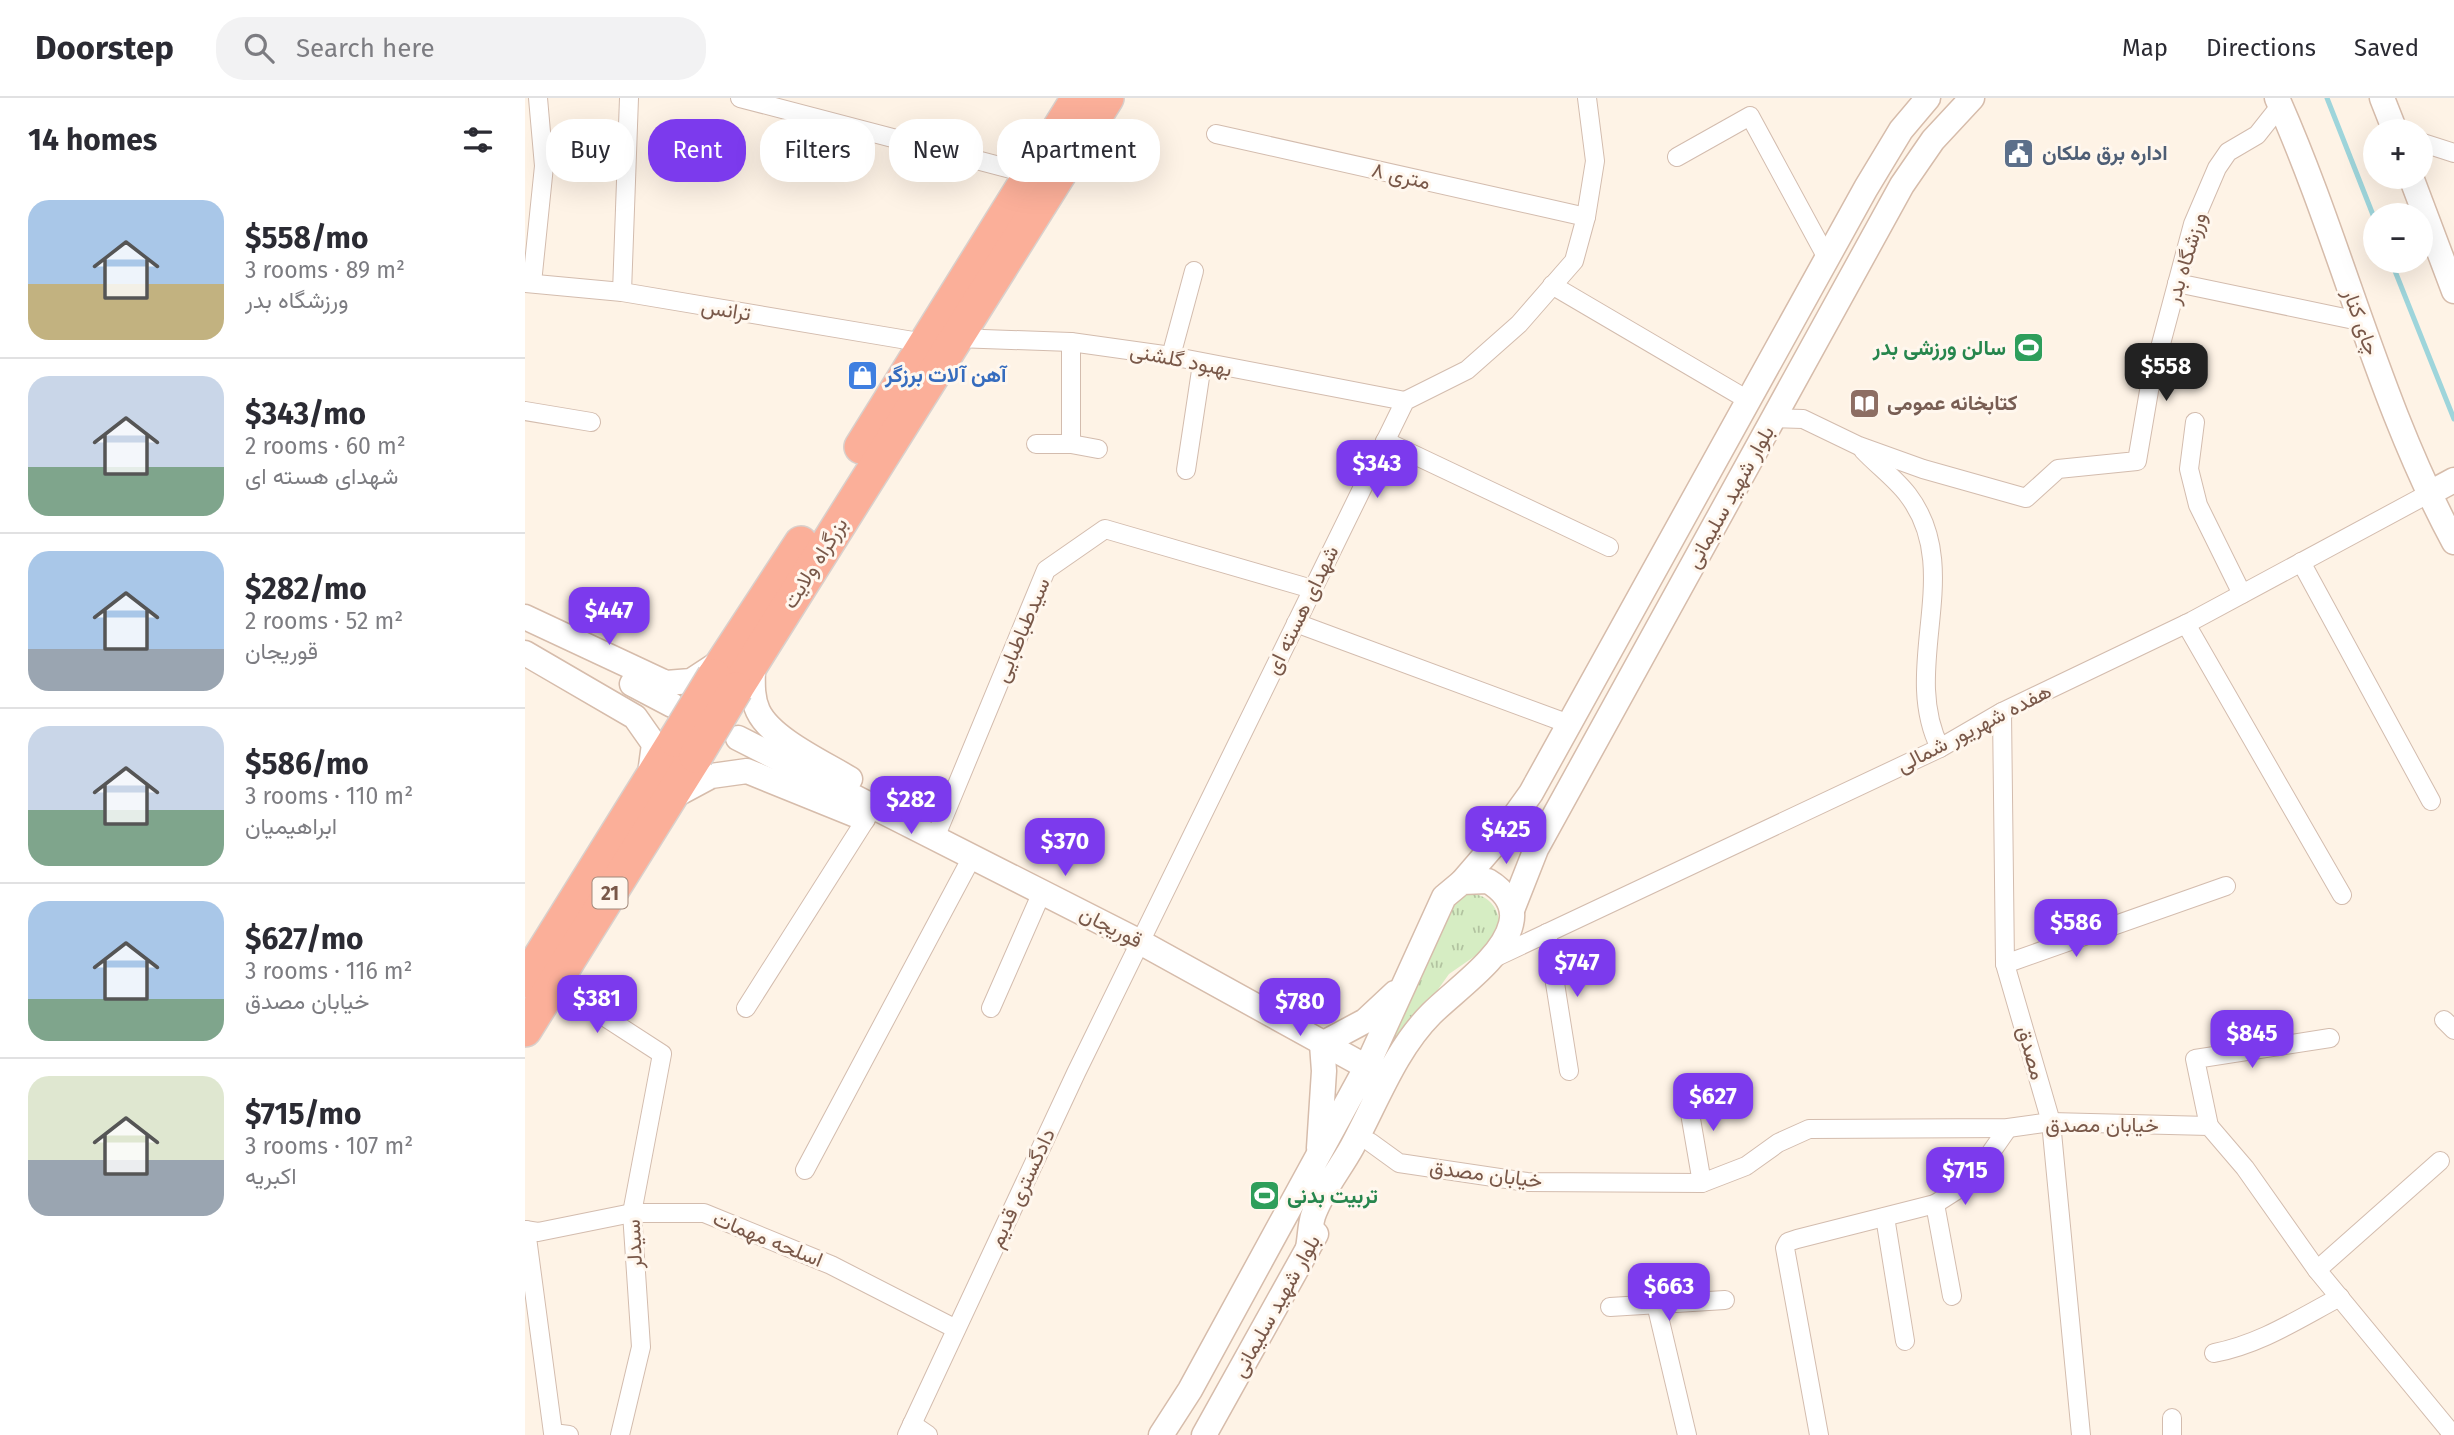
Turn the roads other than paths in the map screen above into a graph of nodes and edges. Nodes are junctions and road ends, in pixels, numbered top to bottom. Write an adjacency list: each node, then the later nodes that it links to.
1 (538, 98): 23 (street)
2 (629, 98): 27 (street)
3 (740, 98): 17 (street)
4 (1078, 98): 11 (highway, بزرگراه ولایت / 21)
5 (1107, 98): 29 (highway, بزرگراه ولایت / 21)
6 (1587, 98): 20 (street)
7 (1928, 98): 21 (main road, بلوار شهید سلیمانی)
8 (1972, 98): 36 (main road, بلوار شهید سلیمانی)
9 (2382, 98): 12 (main road)
10 (2278, 102): 24 (street, ورزشگاه بدر); 28 (main road, چای کنار)
11 (1065, 119)
12 (2390, 119)
13 (1216, 134): 20 (street, ۸ متری)
14 (2433, 146): 15 (street)
15 (2454, 153)
16 (1677, 157): 21 (street)
17 (997, 165)
18 (1026, 182): 29 (highway, بزرگراه ولایت / 21)
19 (2416, 189): 26 (main road)
20 (1587, 217): 25 (street)
21 (1827, 258): 33 (main road, بلوار شهید سلیمانی)
22 (1194, 271): 31 (street)
23 (529, 283): 27 (street, ترانس)
24 (2177, 283): 28 (street); 42 (street, ورزشگاه بدر)
25 (1552, 285): 33 (street); 34 (street)
26 (2454, 291)
27 (622, 292): 29 (street, ترانس)
28 (2359, 321): 45 (main road, چای کنار)
29 (941, 340): 30 (street, بهبود گلشنی); 56 (highway, بزرگراه ولایت / 21)
30 (1071, 342): 31 (street, بهبود گلشنی); 41 (street)
31 (1171, 356): 32 (street, بهبود گلشنی)
32 (1202, 365): 34 (street, بهبود گلشنی); 44 (street)
33 (1748, 400): 59 (main road, بلوار شهید سلیمانی)
34 (1405, 401): 39 (street, شهدای هسته ای)
35 (525, 411): 37 (street)
36 (1774, 418): 42 (street); 72 (main road, بلوار شهید سلیمانی)
37 (591, 422)
38 (2195, 422): 50 (street)
39 (1385, 441): 47 (street); 49 (street, شهدای هسته ای)
40 (1036, 444): 41 (street)
41 (1072, 444): 43 (street)
42 (1859, 446): 61 (street)
43 (1098, 449)
44 (1186, 470)
45 (2443, 485): 46 (main road, چای کنار); 48 (street, هفده شهریور شمالی)
46 (2454, 542)
47 (1609, 547)
48 (2301, 562): 50 (street, هفده شهریور شمالی); 63 (street)
49 (1312, 589): 52 (street, شهدای هسته ای); 66 (street, سیدطباطبایی)
50 (2242, 594): 53 (street, هفده شهریور شمالی)
51 (525, 617): 56 (main road)
52 (1296, 622): 59 (street); 74 (street, شهدای هسته ای)
53 (2186, 624): 58 (street, هفده شهریور شمالی); 71 (street)
54 (525, 630): 57 (main road)
55 (525, 653): 62 (main road)
56 (733, 671): 62 (highway, بزرگراه ولایت / 21, bridge); 65 (main road)
57 (672, 705)
58 (2002, 712): 61 (street, هفده شهریور شمالی); 76 (street, مصدق)
59 (1569, 724): 68 (main road, بلوار شهید سلیمانی)
60 (738, 738): 65 (main road, قوریجان)
61 (1940, 748): 73 (street, هفده شهریور شمالی)
62 (658, 791): 64 (main road); 77 (highway, بزرگراه ولایت / 21)
63 (2431, 802)
64 (866, 819): 65 (main road); 80 (street)
65 (897, 819): 66 (main road, قوریجان)
66 (935, 838): 67 (main road, قوریجان)
67 (972, 857): 70 (main road, قوریجان); 94 (street)
68 (1462, 882): 72 (main road); 78 (main road, بلوار شهید سلیمانی)
69 (2226, 886): 76 (street)
70 (1042, 892): 74 (main road, قوریجان); 81 (street)
71 (2342, 895)
72 (1512, 910): 75 (main road, بلوار شهید سلیمانی)
73 (1547, 933): 75 (street, هفده شهریور شمالی); 85 (street)
74 (1140, 942): 84 (main road, قوریجان); 107 (street, دادگستری قدیم)
75 (1487, 961): 79 (main road, بلوار شهید سلیمانی)
76 (2005, 964): 88 (street, مصدق)
77 (539, 982): 82 (highway, بزرگراه ولایت / 21); 97 (street, سیدلر)
78 (1403, 985): 84 (main road); 86 (main road, بلوار شهید سلیمانی)
79 (1453, 996): 86 (main road); 91 (main road, بلوار شهید سلیمانی)
80 (746, 1008)
81 (991, 1008)
82 (525, 1030)
83 (2330, 1038): 89 (street)
84 (1322, 1044): 86 (main road, قوریجان); 92 (main road)
85 (1569, 1071)
86 (1377, 1073): 92 (main road, بلوار شهید سلیمانی); 100 (main road)
87 (1686, 1090): 95 (street)
88 (2051, 1122): 89 (street, خیابان مصدق); 90 (street, خیابان مصدق); 118 (street, مصدق)
89 (2209, 1126): 101 (street)
90 (2008, 1128): 95 (street, خیابان مصدق); 96 (street)
91 (1370, 1142): 95 (street, خیابان مصدق); 100 (main road, بلوار شهید سلیمانی)
92 (1319, 1152): 114 (main road, بلوار شهید سلیمانی)
93 (2440, 1161): 101 (street)
94 (805, 1170)
95 (1702, 1182)
96 (1935, 1204): 98 (street); 102 (street)
97 (632, 1213): 99 (street, اسلحه مهمات); 107 (street, اسلحه مهمات); 112 (street, سیدلر)
98 (1885, 1217): 108 (street); 117 (street)
99 (525, 1230): 111 (street)
100 (1308, 1248): 115 (main road, بلوار شهید سلیمانی)
101 (2317, 1270): 103 (street)
102 (1952, 1296)
103 (2340, 1297): 109 (street); 119 (street)
104 (1725, 1300): 105 (street)
105 (1656, 1304): 106 (street); 116 (street)
106 (1610, 1307)
107 (957, 1329): 110 (street, دادگستری قدیم)
108 (1905, 1341)
109 (2214, 1353)
110 (909, 1430): 113 (street)
111 (569, 1435)
112 (620, 1435)
113 (928, 1435)
114 (1161, 1435)
115 (1204, 1435)
116 (1687, 1435)
117 (1819, 1435)
118 (2081, 1435)
119 (2453, 1435)

